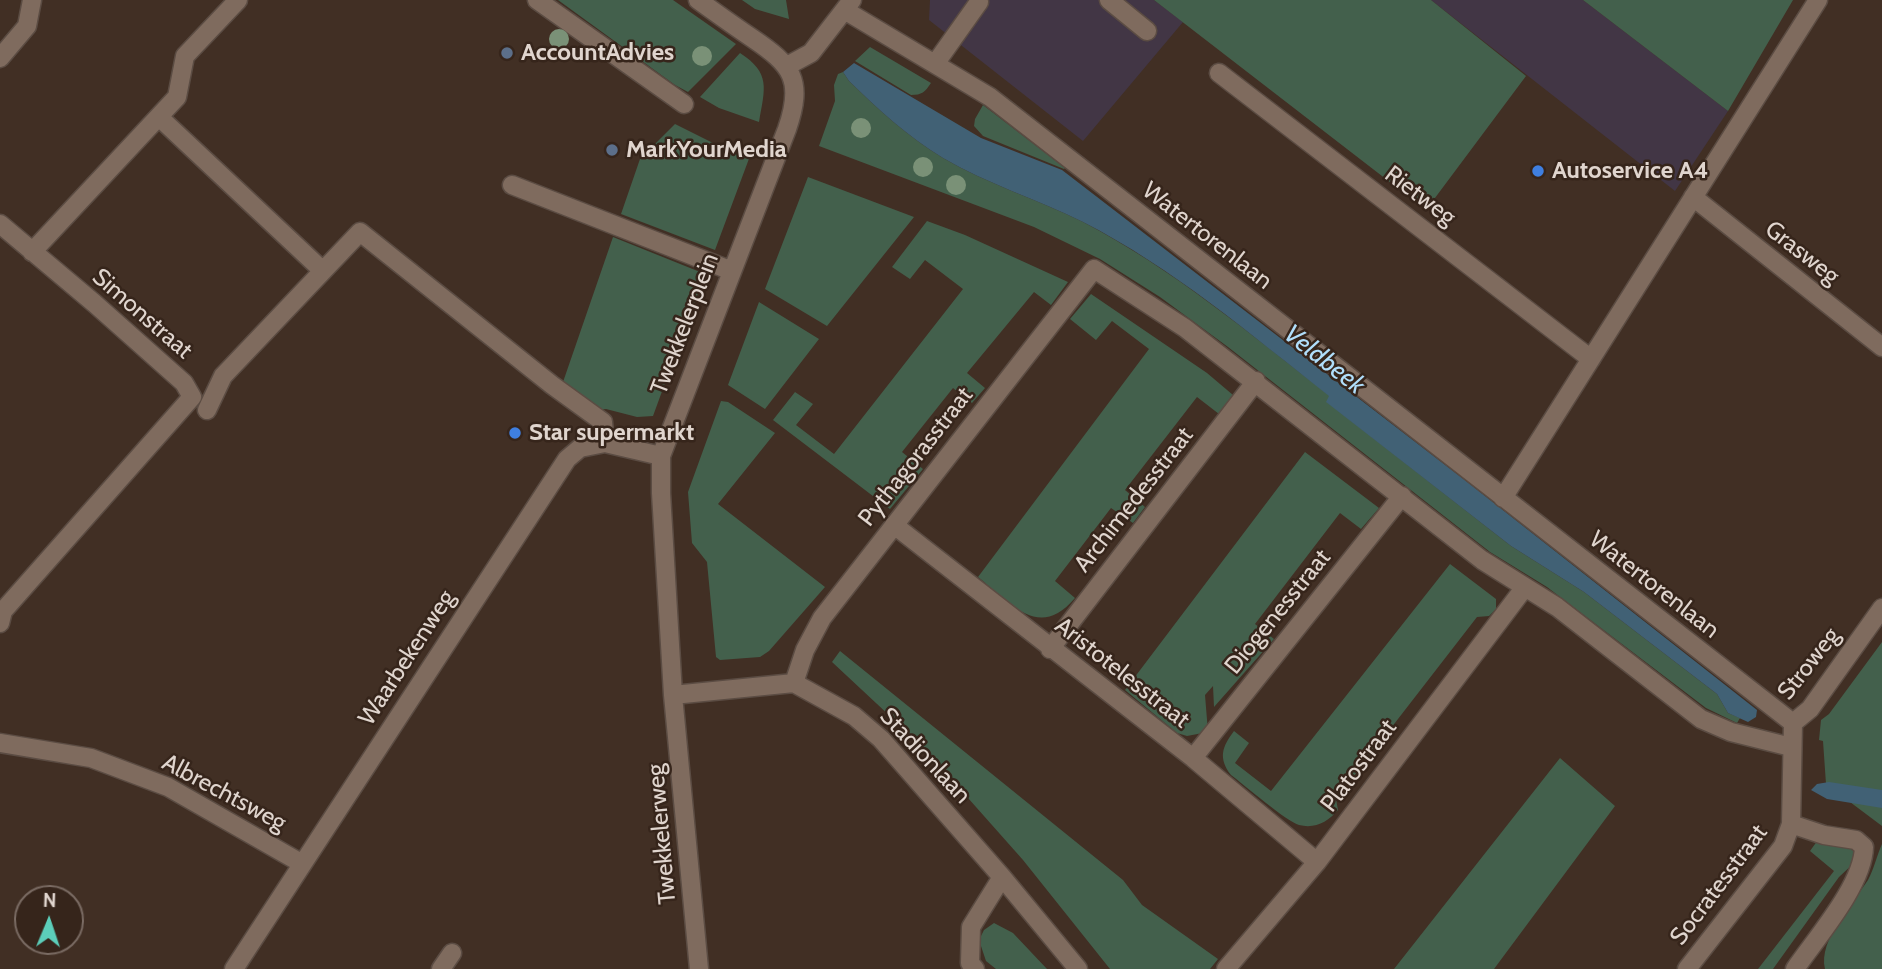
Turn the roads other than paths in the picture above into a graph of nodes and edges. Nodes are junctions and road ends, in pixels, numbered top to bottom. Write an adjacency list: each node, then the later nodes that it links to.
1 (33, 0): 10 (street)
2 (239, 0): 15 (street)
3 (537, 0): 14 (street)
4 (698, 0): 12 (street)
5 (1109, 0): 9 (street)
6 (1818, 0): 17 (street)
7 (979, 2): 11 (street)
8 (849, 5): 11 (street, Watertorenlaan); 12 (street)
9 (1147, 31)
10 (0, 58)
11 (935, 64): 29 (street, Watertorenlaan)
12 (787, 66): 21 (street, Twekkelerplein)
13 (1219, 73): 23 (street, Rietweg)
14 (684, 104)
15 (159, 117): 19 (street); 20 (street)
16 (512, 185): 21 (street)
17 (1693, 197): 22 (street, Grasweg); 23 (street)
18 (0, 224): 19 (street)
19 (33, 252): 33 (street, Simonstraat)
20 (323, 271): 25 (street); 26 (street)
21 (732, 271): 27 (street, Twekkelerplein)
22 (1882, 347)
23 (1591, 359): 29 (street)
24 (1256, 381): 28 (street); 30 (street, Pythagorasstraat); 34 (street, Archimedesstraat)
25 (208, 410)
26 (605, 443): 27 (street); 43 (street, Waarbekenweg)
27 (662, 456): 36 (street, Twekkelerplein)
28 (1402, 496): 31 (street); 40 (street, Diogenesstraat)
29 (1503, 498): 37 (street, Watertorenlaan)
30 (894, 525): 34 (street, Aristotelesstraat); 35 (street, Pythagorasstraat)
31 (1525, 587): 39 (street); 42 (street, Platostraat)
32 (1881, 612): 37 (street, Stroweg)
33 (0, 623)
34 (1050, 649): 40 (street, Aristotelesstraat)
35 (794, 683): 36 (street); 44 (street, Stadionlaan)
36 (673, 695): 48 (street, Twekkelerweg)
37 (1793, 723): 39 (street, Stroweg)
38 (0, 743): 43 (street, Albrechtsweg)
39 (1791, 747): 41 (street, Socratesstraat)
40 (1193, 758): 42 (street, Aristotelesstraat)
41 (1791, 824): 52 (street, Socratesstraat); 53 (street)
42 (1317, 862): 51 (street, Platostraat)
43 (301, 863): 46 (street, Waarbekenweg)
44 (1002, 877): 49 (street); 50 (street, Stadionlaan)
45 (452, 953): 47 (street)
46 (234, 969)
47 (441, 969)
48 (699, 969)
49 (975, 969)
50 (1078, 969)
51 (1226, 969)
52 (1687, 969)
53 (1795, 969)

